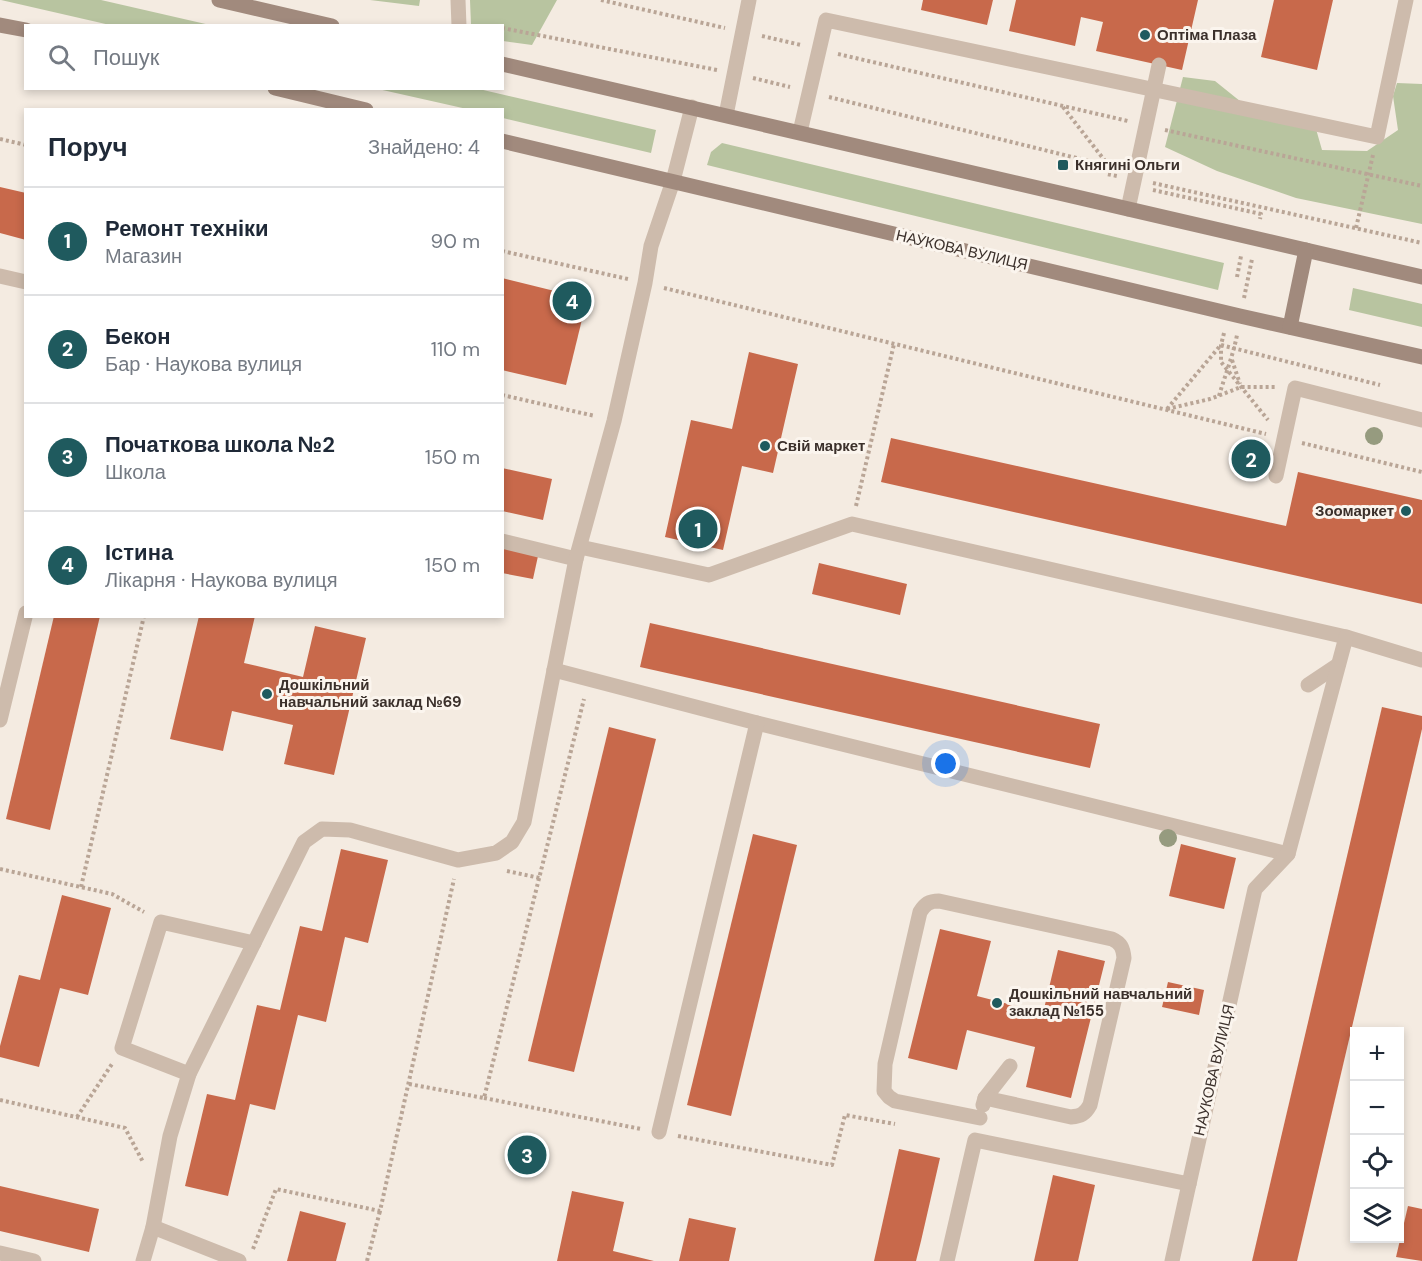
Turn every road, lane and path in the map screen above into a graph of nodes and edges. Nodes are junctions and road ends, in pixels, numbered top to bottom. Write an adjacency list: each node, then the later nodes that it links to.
1 (219, 0): 7 (main road)
2 (458, 0): 8 (lane)
3 (601, 0): 11 (path)
4 (749, 0): 11 (lane)
5 (1406, 0): 25 (lane)
6 (0, 24): 10 (main road)
7 (323, 24)
8 (459, 24)
9 (504, 28): 15 (path)
10 (24, 30)
11 (742, 32): 12 (path); 15 (lane)
12 (819, 49): 17 (lane); 18 (lane); 20 (path)
13 (504, 64): 19 (main road)
14 (1159, 65): 17 (lane)
15 (734, 74): 18 (path); 22 (lane)
16 (283, 90): 21 (main road)
17 (1153, 90): 23 (lane); 25 (lane)
18 (808, 91): 24 (lane); 29 (path)
19 (692, 107): 22 (main road); 33 (lane)
20 (1064, 107): 23 (path); 29 (path)
21 (358, 108)
22 (726, 115): 24 (main road)
23 (1146, 125): 31 (path); 32 (lane)
24 (800, 132): 35 (main road)
25 (1377, 137): 31 (path)
26 (0, 139): 28 (path)
27 (504, 141): 33 (main road, НАУКОВА ВУЛИЦЯ)
28 (24, 144)
29 (1109, 166): 30 (path); 32 (path)
30 (1107, 174)
31 (1368, 175): 34 (path); 36 (path)
32 (1134, 179): 35 (lane); 36 (path)
33 (674, 181): 45 (lane); 46 (main road, НАУКОВА ВУЛИЦЯ)
34 (1422, 186)
35 (1128, 209): 39 (main road)
36 (1356, 228): 37 (path)
37 (1422, 243)
38 (504, 250): 45 (path)
39 (1306, 250): 43 (main road); 46 (main road)
40 (1242, 252): 42 (path)
41 (0, 276): 44 (lane)
42 (1237, 277)
43 (1422, 277)
44 (24, 282)
45 (645, 283): 48 (path); 59 (lane)
46 (1290, 327): 50 (main road, НАУКОВА ВУЛИЦЯ)
47 (1225, 328): 49 (path)
48 (894, 344): 57 (path); 62 (path)
49 (1221, 345): 51 (path); 52 (path); 57 (path)
50 (1422, 357)
51 (1227, 369): 53 (path); 53 (path); 56 (path)
52 (1380, 385)
53 (1241, 387): 54 (path); 56 (path); 60 (path)
54 (1295, 388): 58 (lane); 60 (lane)
55 (504, 395): 59 (path)
56 (1219, 396): 57 (path)
57 (1166, 409)
58 (1422, 420)
59 (614, 421): 64 (lane)
60 (1284, 439): 61 (lane)
61 (1276, 476)
62 (852, 524): 64 (lane); 67 (lane)
63 (504, 541): 64 (lane)
64 (578, 553): 70 (lane)
65 (25, 618): 73 (lane)
66 (144, 618): 78 (path)
67 (1346, 637): 68 (lane); 69 (lane, НАУКОВА ВУЛИЦЯ)
68 (1422, 660)
69 (1338, 665): 72 (lane); 75 (lane, НАУКОВА ВУЛИЦЯ)
70 (554, 670): 71 (lane); 76 (lane)
71 (589, 680): 74 (lane); 85 (path)
72 (1308, 685)
73 (0, 720)
74 (757, 723): 75 (lane); 91 (lane)
75 (1288, 854): 93 (lane, НАУКОВА ВУЛИЦЯ)
76 (458, 860): 80 (lane); 84 (path)
77 (0, 869): 78 (path)
78 (81, 887): 79 (path)
79 (161, 922): 80 (lane); 81 (lane)
80 (254, 944): 83 (lane)
81 (122, 1048): 83 (lane); 88 (path)
82 (1010, 1066): 86 (lane)
83 (189, 1074): 94 (lane)
84 (409, 1084): 85 (path); 95 (path)
85 (484, 1098): 91 (path)
86 (985, 1098): 89 (lane); 89 (lane)
87 (0, 1100): 88 (path)
88 (77, 1117): 94 (path)
89 (980, 1118): 92 (lane)
90 (899, 1125): 91 (path)
91 (659, 1132)
92 (975, 1140): 93 (lane); 103 (lane)
93 (1189, 1184): 104 (lane, НАУКОВА ВУЛИЦЯ)
94 (159, 1193): 96 (lane)
95 (380, 1211): 97 (path); 102 (path)
96 (153, 1227): 100 (lane); 101 (lane)
97 (252, 1251)
98 (0, 1253): 99 (lane)
99 (34, 1261)
100 (143, 1261)
101 (239, 1261)
102 (367, 1261)
103 (947, 1261)
104 (1172, 1261)

